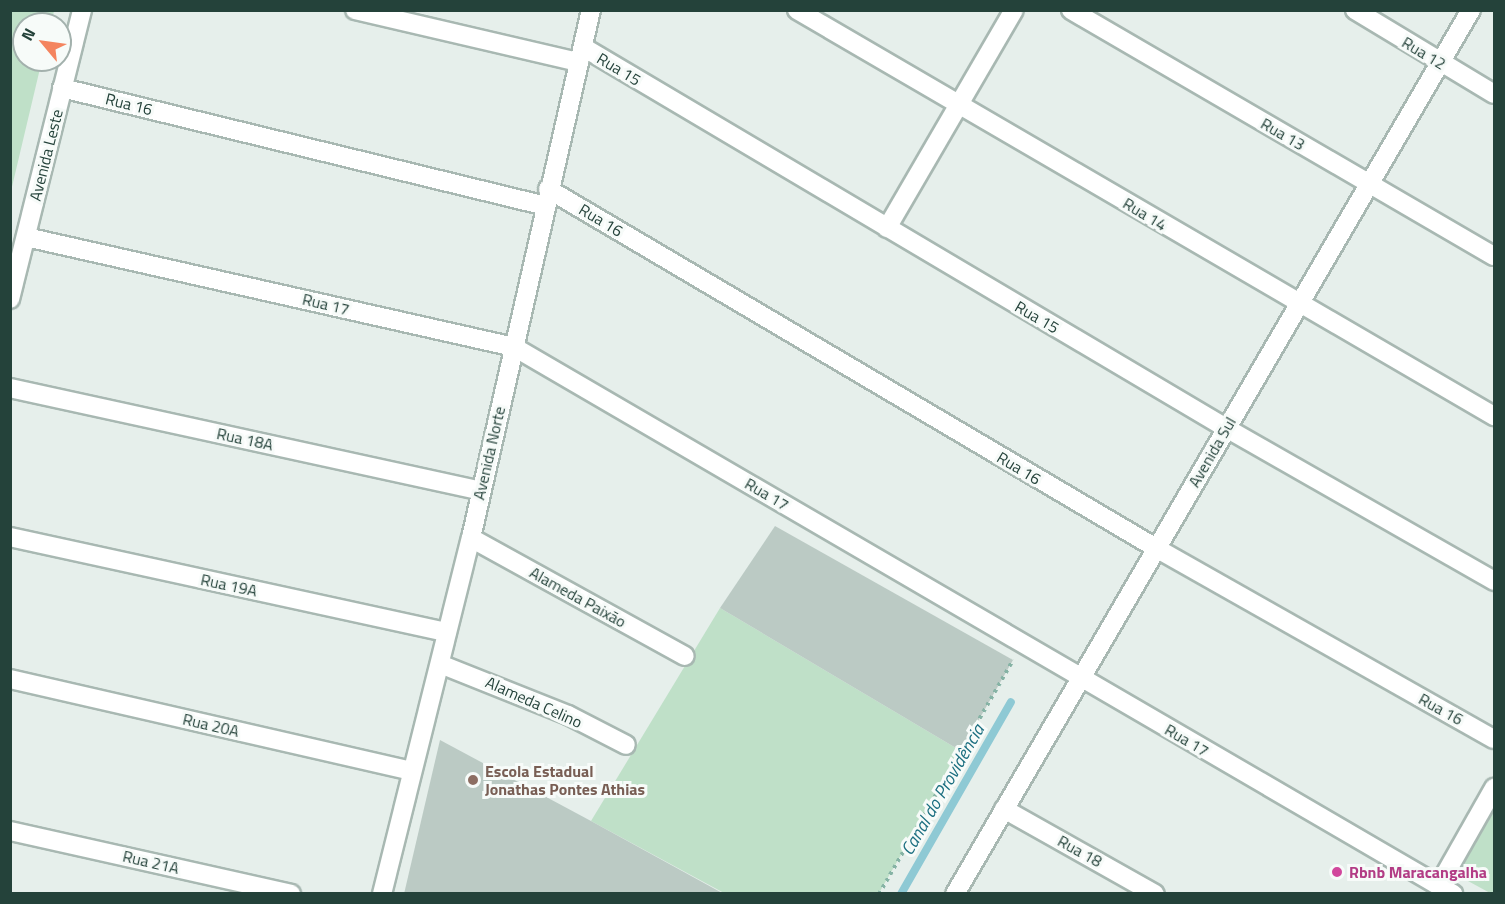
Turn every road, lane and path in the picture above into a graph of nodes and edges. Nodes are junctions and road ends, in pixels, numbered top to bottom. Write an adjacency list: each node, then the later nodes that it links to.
1 (82, 10): 11 (street, Avenida Leste)
2 (355, 10): 9 (street, Rua 15)
3 (591, 10): 9 (street, Avenida Norte)
4 (797, 10): 13 (street, Rua 14)
5 (1014, 10): 13 (street)
6 (1071, 10): 14 (street, Rua 13)
7 (1355, 10): 10 (street, Rua 12)
8 (1471, 10): 10 (street, Avenida Sul)
9 (581, 55): 15 (street, Avenida Norte); 16 (street, Rua 15)
10 (1441, 63): 12 (street, Rua 12); 14 (street, Avenida Sul)
11 (62, 88): 15 (street, Rua 16); 17 (street, Avenida Leste)
12 (1494, 94)
13 (960, 104): 16 (street); 20 (street, Rua 14)
14 (1371, 185): 18 (street, Rua 13); 20 (street, Avenida Sul)
15 (546, 197): 21 (street, Avenida Norte); 28 (street, Rua 16)
16 (887, 228): 24 (street, Rua 15)
17 (26, 237): 19 (street, Avenida Leste); 21 (street, Rua 17)
18 (1494, 256)
19 (10, 299)
20 (1299, 305): 23 (street, Rua 14); 24 (street, Avenida Sul)
21 (514, 346): 25 (street, Avenida Norte); 31 (street, Rua 17)
22 (10, 388): 25 (street, Rua 18A)
23 (1494, 416)
24 (1226, 428): 28 (street, Avenida Sul); 29 (street, Rua 15)
25 (479, 490): 27 (street, Avenida Norte)
26 (10, 537): 30 (street, Rua 19A)
27 (471, 538): 30 (street, Avenida Norte); 32 (street, Alameda Paixão)
28 (1156, 548): 35 (street, Avenida Sul); 36 (street, Rua 16)
29 (1494, 581)
30 (447, 632): 33 (street, Avenida Norte)
31 (1022, 644): 35 (street, Rua 17); 45 (path)
32 (685, 656)
33 (440, 664): 37 (street, Alameda Celino); 38 (street, Avenida Norte)
34 (10, 679): 38 (street, Rua 20A)
35 (1082, 679): 40 (street, Avenida Sul); 42 (street, Rua 17)
36 (1494, 739)
37 (626, 745)
38 (411, 771): 44 (street, Avenida Norte)
39 (1494, 788): 42 (street)
40 (1004, 809): 46 (street, Avenida Sul); 47 (street, Rua 18)
41 (10, 831): 43 (street, Rua 21A)
42 (1442, 891)
43 (291, 894)
44 (382, 894)
45 (879, 894)
46 (955, 894)
47 (1155, 894)

